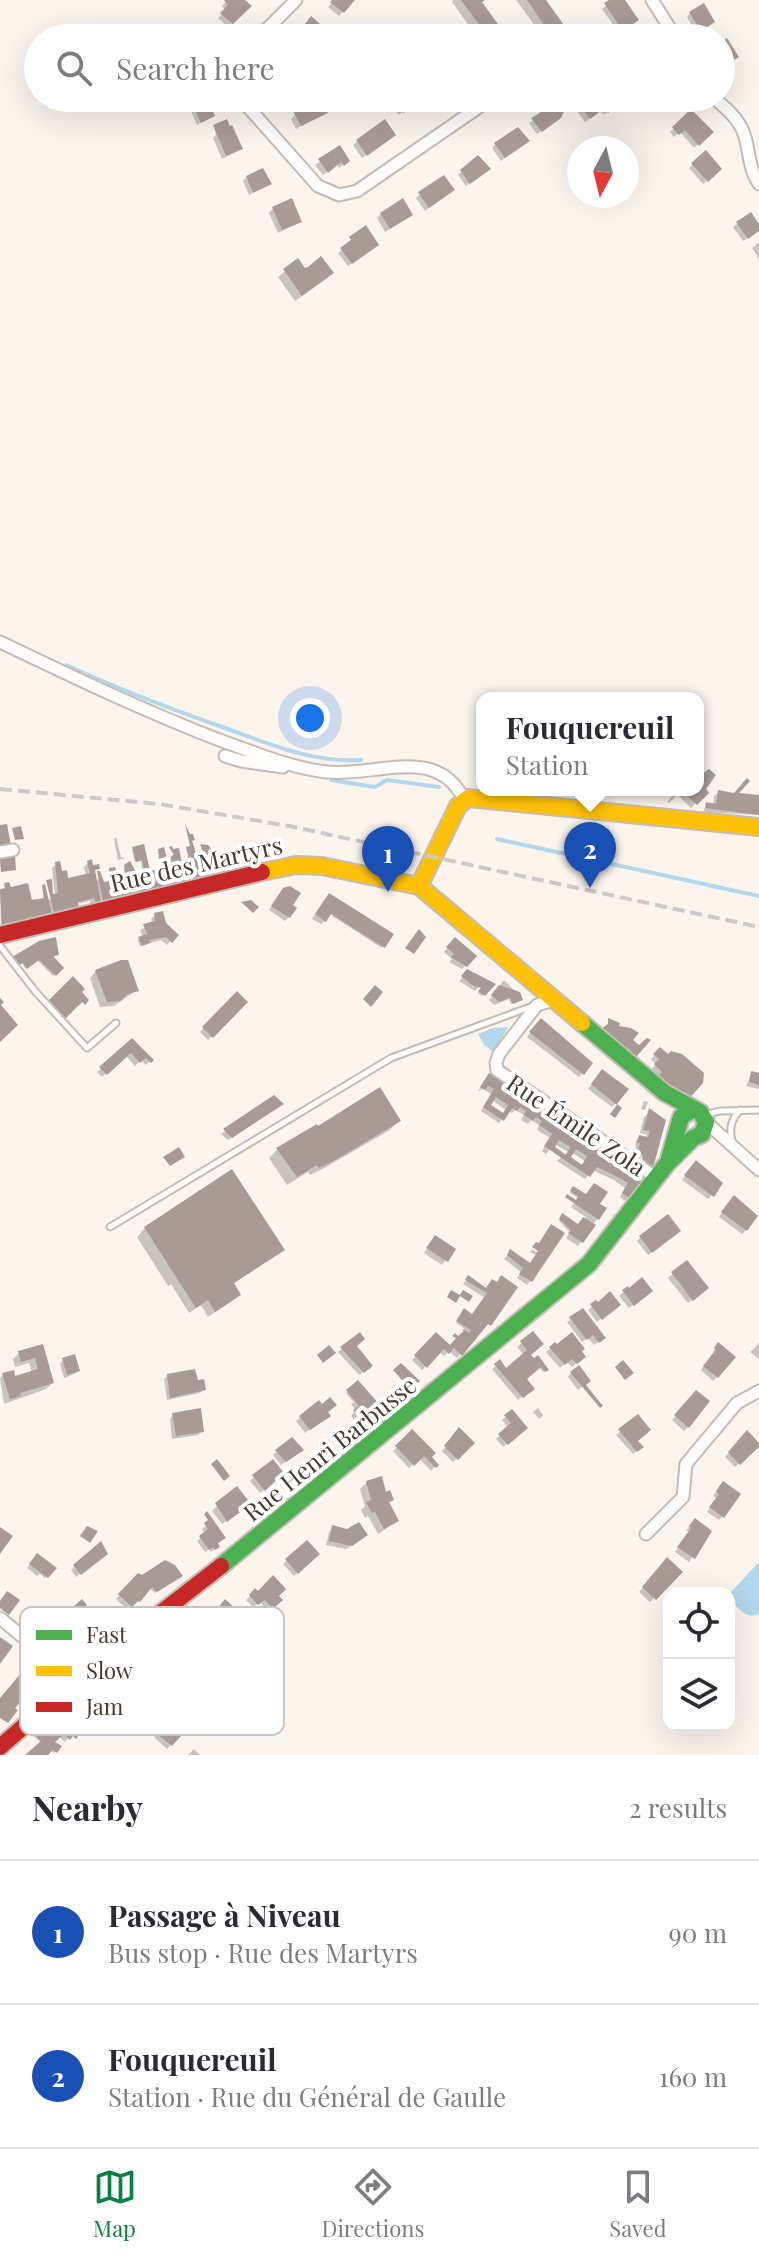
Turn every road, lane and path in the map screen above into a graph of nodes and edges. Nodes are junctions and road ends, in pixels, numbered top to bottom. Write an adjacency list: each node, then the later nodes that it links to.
1 (296, 0): 3 (street)
2 (652, 0): 4 (street)
3 (272, 24)
4 (667, 24)
5 (252, 112): 6 (street)
6 (472, 112)
7 (730, 112): 8 (street)
8 (759, 184)
9 (0, 642): 11 (street)
10 (225, 756): 11 (street)
11 (303, 768): 12 (street)
12 (464, 800): 13 (street); 16 (street)
13 (759, 827)
14 (13, 850): 15 (street)
15 (0, 852)
16 (419, 886): 17 (street, Rue des Martyrs); 19 (street, Rue des Martyrs)
17 (0, 935)
18 (0, 946): 21 (lane)
19 (554, 1000): 20 (street); 24 (street)
20 (537, 1005): 27 (street, Rue Émile Zola); 28 (lane)
21 (116, 1023)
22 (741, 1110): 23 (lane); 24 (lane); 25 (lane)
23 (759, 1110)
24 (693, 1124): 25 (street); 27 (street, Rue Henri Barbusse)
25 (733, 1148): 26 (street)
26 (759, 1170)
27 (662, 1172): 31 (street, Rue Henri Barbusse)
28 (110, 1227)
29 (759, 1391): 30 (street)
30 (646, 1534)
31 (169, 1607)
32 (0, 1618): 33 (street)
33 (20, 1635)
34 (20, 1729): 35 (street, Rue Henri Barbusse)
35 (0, 1747)

